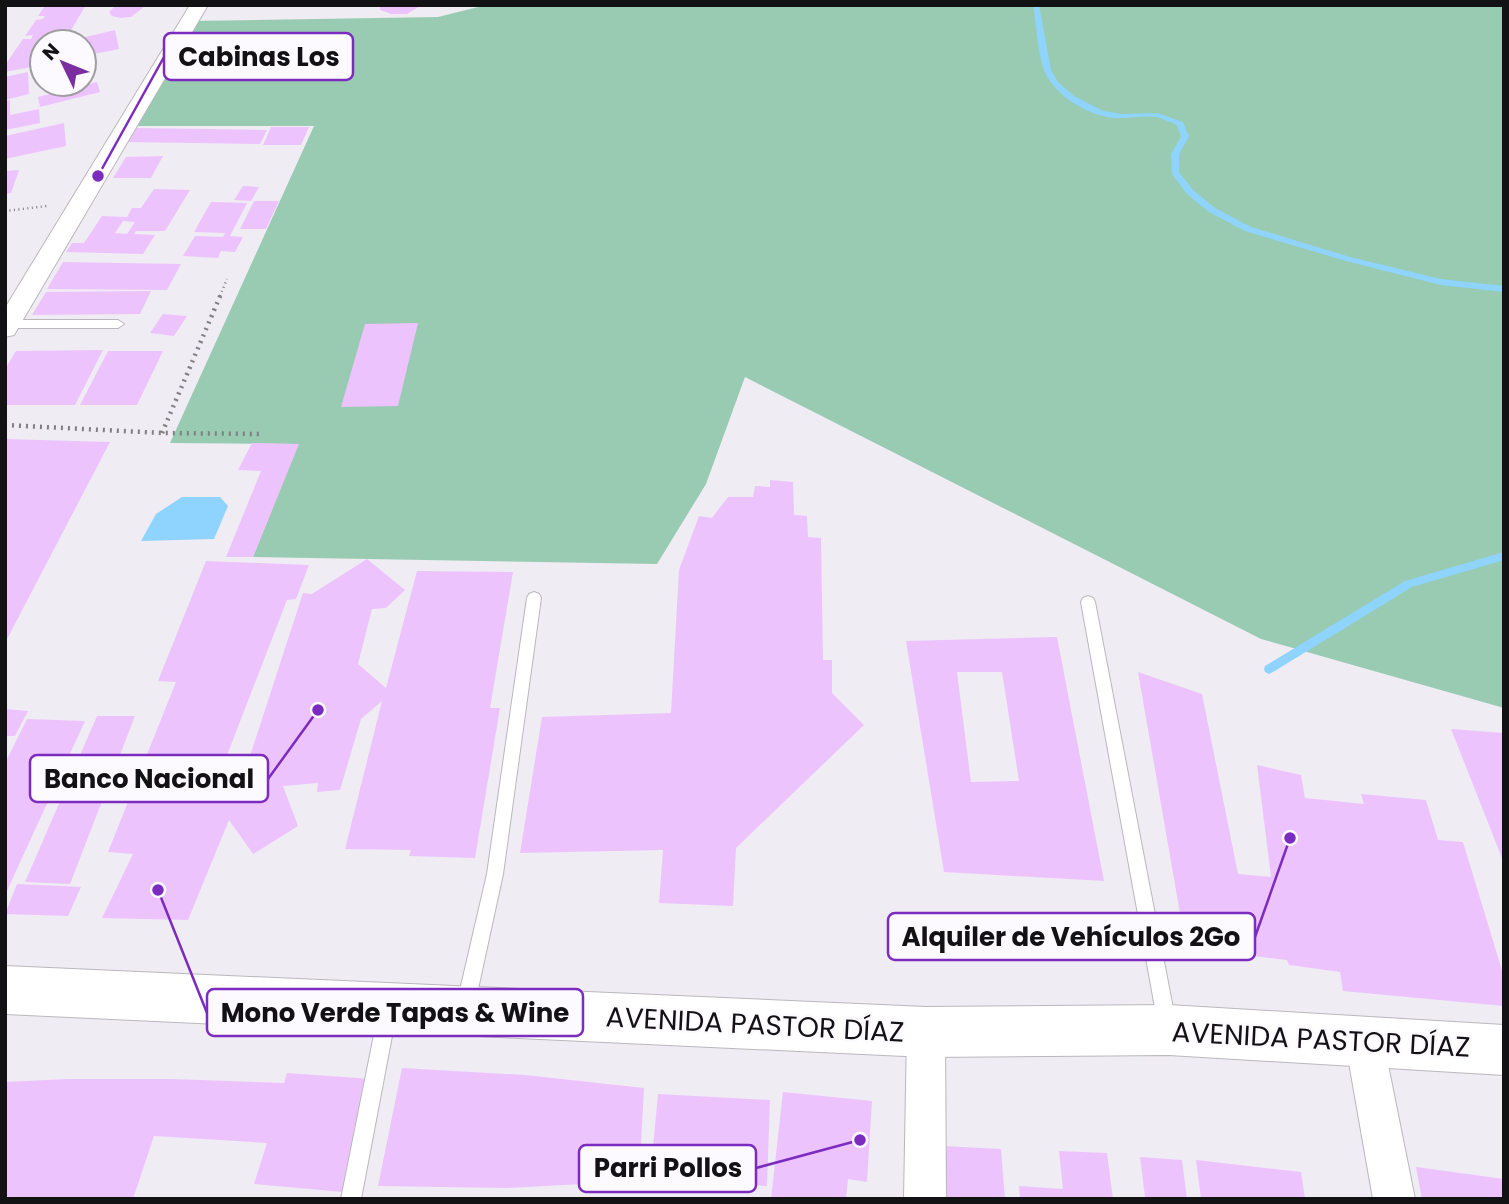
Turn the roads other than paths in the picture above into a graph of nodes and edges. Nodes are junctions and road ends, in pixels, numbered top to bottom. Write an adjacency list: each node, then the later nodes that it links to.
1 (199, 5): 3 (street)
2 (118, 324): 3 (lane)
3 (7, 326)
4 (534, 598): 8 (lane)
5 (1088, 602): 9 (lane)
6 (5, 989): 7 (street, AVENIDA PASTOR DÍAZ)
7 (389, 1007): 8 (street, AVENIDA PASTOR DÍAZ); 13 (lane)
8 (464, 1011): 10 (street, AVENIDA PASTOR DÍAZ)
9 (1169, 1030): 10 (street, AVENIDA PASTOR DÍAZ); 11 (street, AVENIDA PASTOR DÍAZ)
10 (926, 1032): 14 (street)
11 (1364, 1040): 12 (street, AVENIDA PASTOR DÍAZ); 15 (street)
12 (1504, 1050)
13 (351, 1199)
14 (925, 1199)
15 (1394, 1199)

